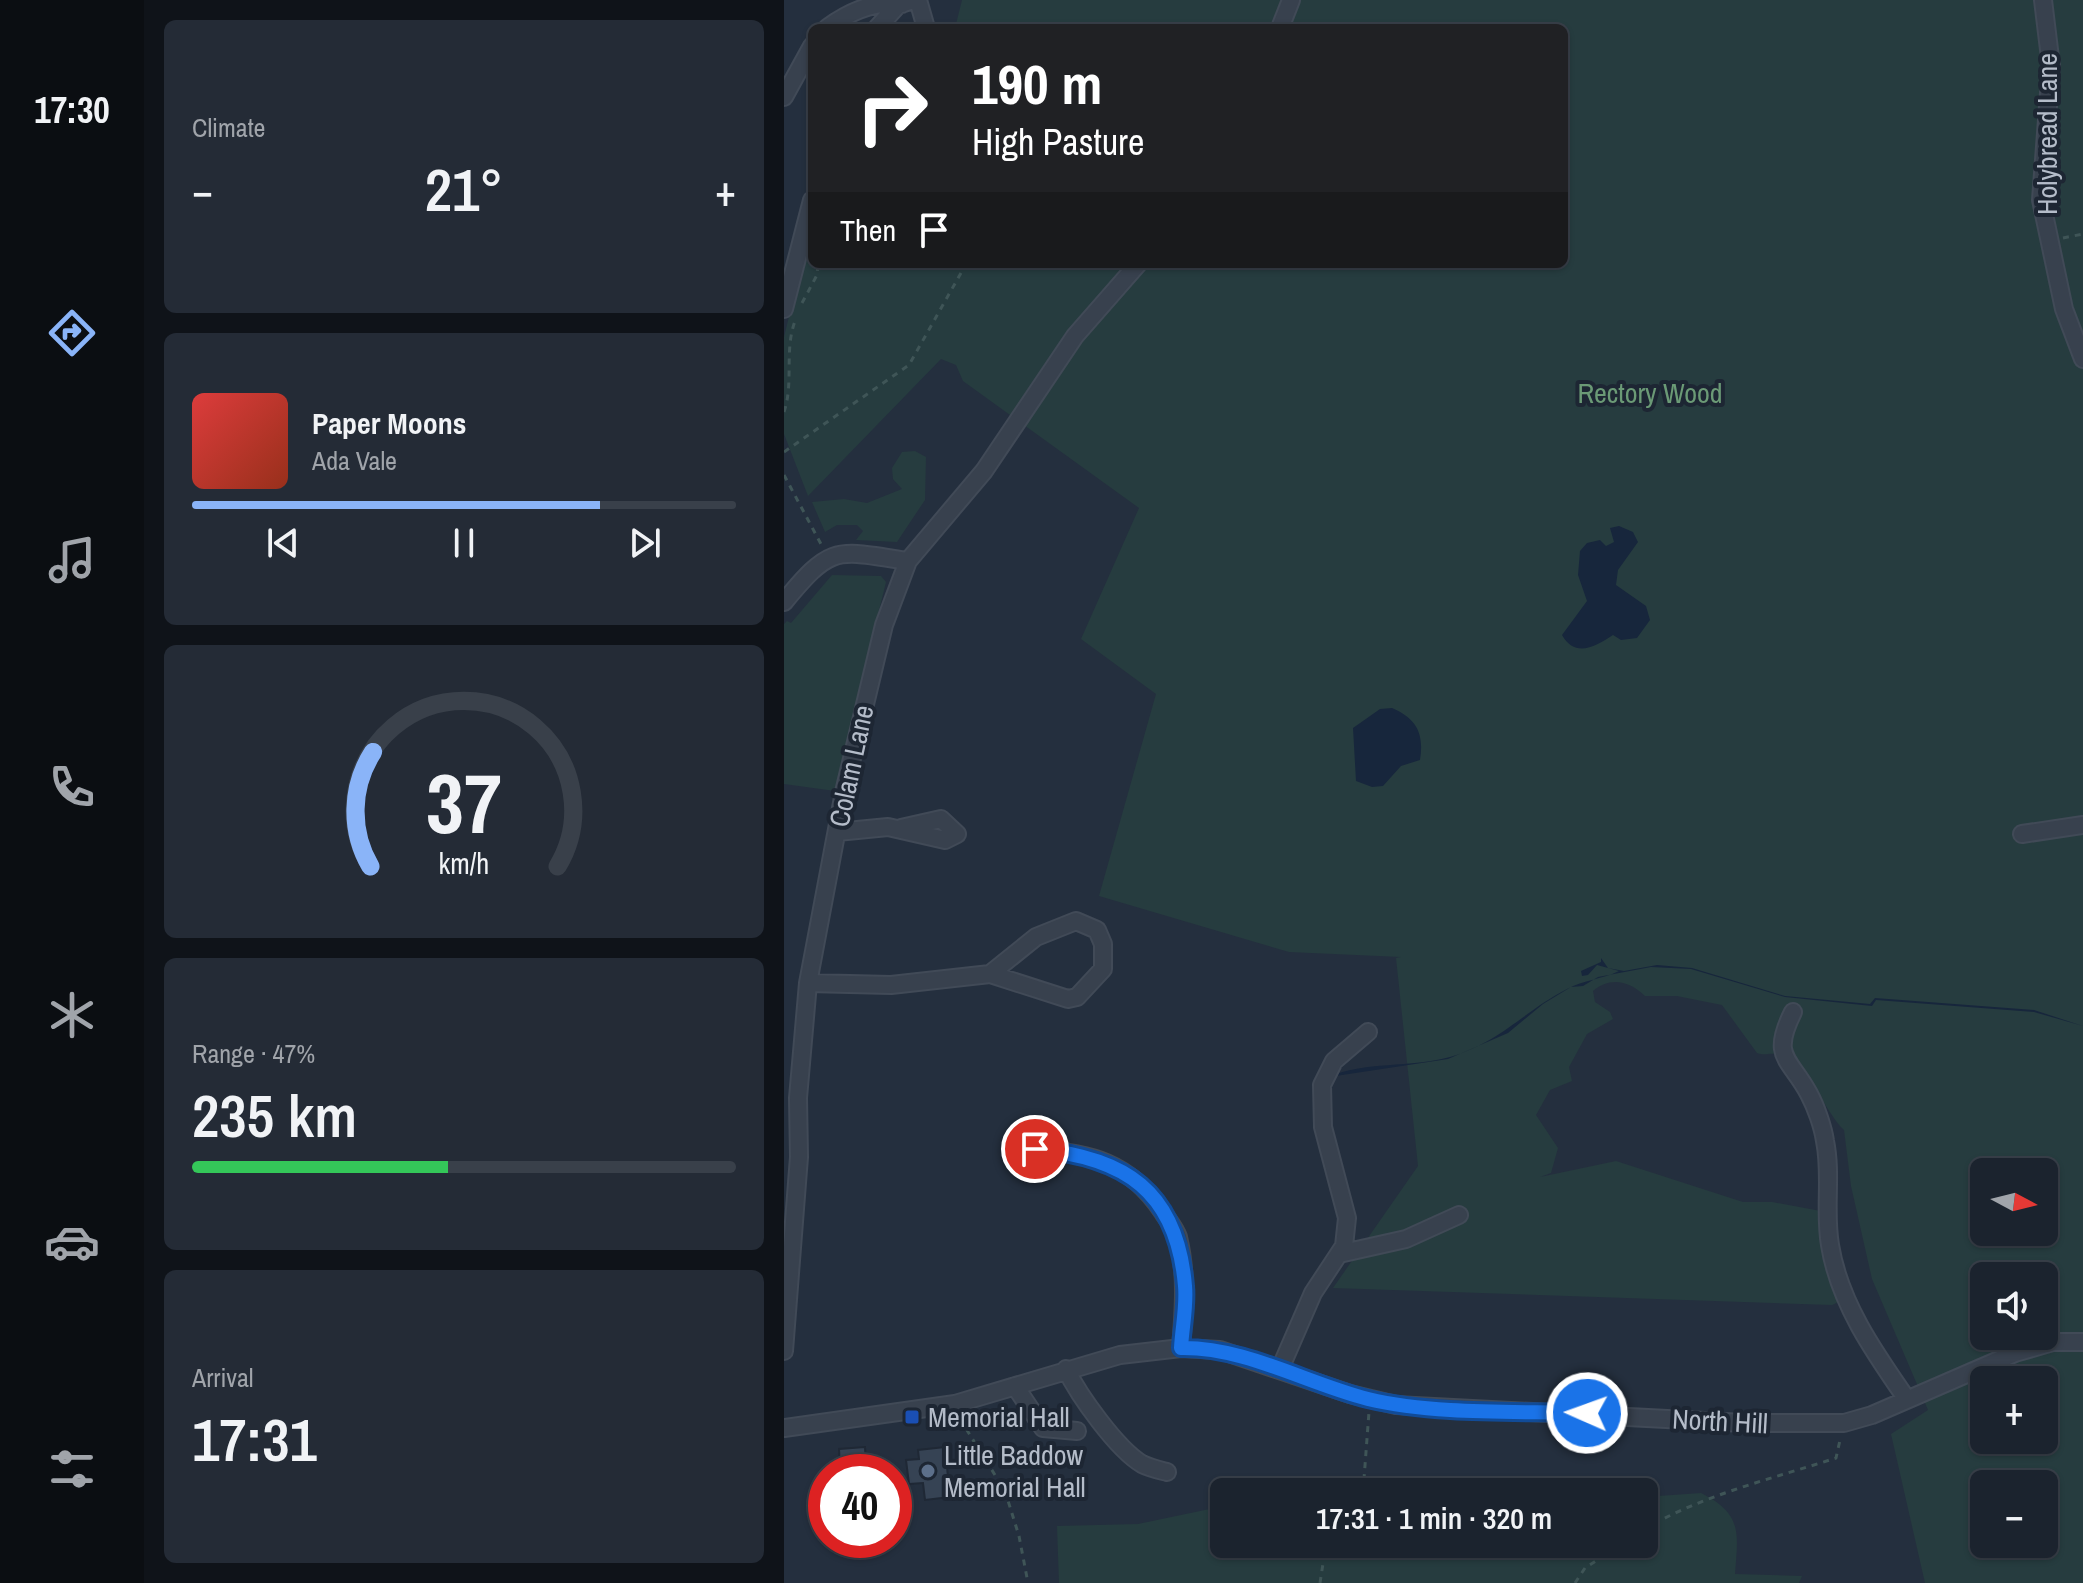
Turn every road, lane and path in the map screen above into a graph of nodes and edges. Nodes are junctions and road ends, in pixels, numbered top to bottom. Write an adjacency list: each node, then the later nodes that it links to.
1 (1291, 0): 7 (street)
2 (2043, 0): 15 (street, Holybread Lane)
3 (911, 1): 4 (street); 5 (street); 6 (street)
4 (833, 24)
5 (882, 24)
6 (924, 24)
7 (1282, 24)
8 (808, 53): 9 (street)
9 (784, 97)
10 (808, 224): 14 (street)
11 (818, 268): 14 (path)
12 (964, 268): 17 (path)
13 (1134, 268): 20 (street, Colam Lane)
14 (793, 312): 16 (path)
15 (2083, 359)
16 (784, 412)
17 (784, 452)
18 (784, 475): 19 (path)
19 (828, 557): 20 (street); 21 (street)
20 (908, 561): 24 (street, Colam Lane)
21 (784, 602)
22 (2083, 825): 25 (street)
23 (901, 828): 24 (street)
24 (837, 832): 27 (street, Colam Lane)
25 (2022, 834)
26 (990, 974): 26 (street); 27 (street)
27 (808, 983): 32 (street, Colam Lane)
28 (1793, 1012): 40 (street)
29 (1368, 1032): 33 (street)
30 (1035, 1149): 35 (street)
31 (1459, 1215): 33 (street)
32 (789, 1220): 36 (street, Colam Lane)
33 (1339, 1254): 38 (street)
34 (2083, 1342): 40 (street, North Hill)
35 (1181, 1348): 37 (street, North Hill); 38 (street, North Hill)
36 (784, 1351)
37 (1066, 1369): 39 (street, North Hill); 48 (street)
38 (1280, 1369): 41 (street, North Hill)
39 (1015, 1386): 42 (street, North Hill); 43 (street)
40 (1906, 1398): 44 (street, North Hill)
41 (1370, 1399): 44 (street, North Hill); 49 (path)
42 (955, 1404): 45 (street, North Hill); 53 (path)
43 (1037, 1420): 46 (street); 47 (street)
44 (1844, 1423): 50 (path)
45 (784, 1428)
46 (1077, 1431)
47 (1046, 1445)
48 (1167, 1472)
49 (1364, 1478)
50 (1658, 1522)
51 (1324, 1558): 54 (path)
52 (1600, 1558): 55 (path)
53 (1028, 1583)
54 (1320, 1583)
55 (1575, 1583)

